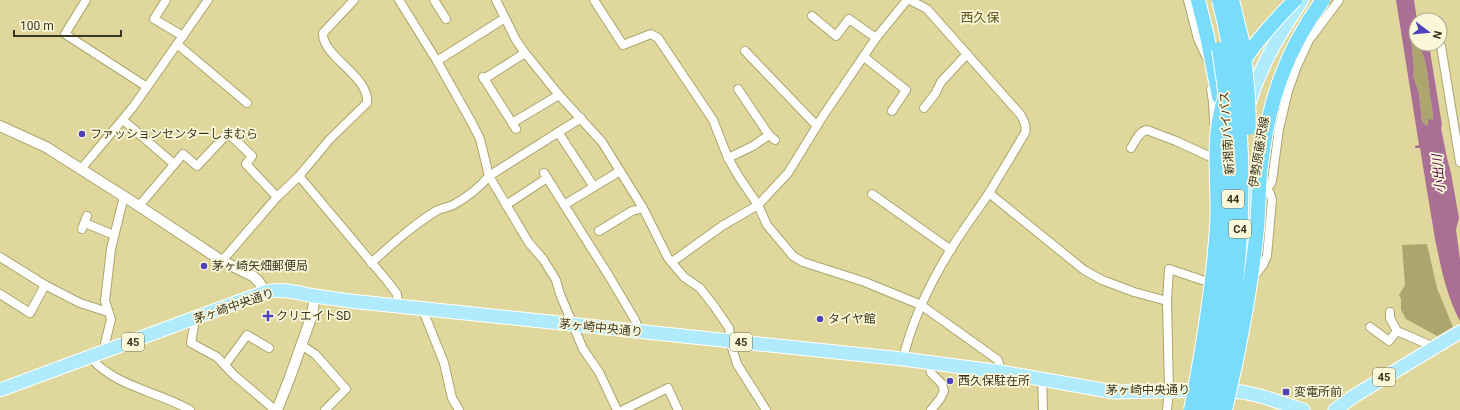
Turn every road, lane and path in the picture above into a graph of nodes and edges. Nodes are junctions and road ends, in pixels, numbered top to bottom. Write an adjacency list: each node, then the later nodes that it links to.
1 (86, 0): 38 (street)
2 (166, 0): 26 (street)
3 (207, 0): 26 (street)
4 (354, 0): 56 (street)
5 (399, 0): 37 (street)
6 (434, 0): 25 (street)
7 (496, 0): 24 (street)
8 (594, 0): 50 (street)
9 (907, 0): 27 (street)
10 (910, 0): 34 (street)
11 (1188, 0): 51 (street)
12 (1198, 0): 70 (highway, bridge)
13 (1208, 0): 30 (highway, 新湘南バイパス)
14 (1213, 0): 36 (street)
15 (1219, 0): 30 (highway, 新湘南バイパス, bridge)
16 (1232, 0): 64 (highway, bridge)
17 (1295, 0): 128 (highway, C4, bridge)
18 (1302, 0): 36 (main road, 伊勢原藤沢線 / 44)
19 (1319, 0): 22 (main road, 伊勢原藤沢線 / 44)
20 (1323, 0): 131 (highway, C4, bridge)
21 (1339, 0): 28 (street)
22 (1310, 14): 28 (street); 64 (main road, 伊勢原藤沢線 / 44)
23 (812, 16): 27 (street)
24 (505, 18): 33 (street); 37 (street)
25 (446, 19)
26 (183, 36): 29 (street)
27 (876, 38): 35 (street)
28 (1309, 40): 59 (street)
29 (177, 44): 38 (street); 41 (street)
30 (1224, 48): 129 (highway, 新湘南バイパス / C4, bridge); 130 (highway, 新湘南バイパス / C4, bridge)
31 (745, 51): 47 (street)
32 (1441, 52): 52 (street)
33 (525, 53): 40 (street); 40 (street)
34 (967, 54): 42 (street); 60 (street)
35 (864, 57): 43 (street); 47 (street)
36 (1266, 60): 70 (main road, 伊勢原藤沢線 / 44)
37 (437, 61): 57 (street)
38 (147, 87): 45 (street)
39 (738, 89): 50 (street)
40 (559, 95): 44 (street)
41 (247, 102)
42 (924, 108)
43 (892, 111)
44 (581, 118): 48 (street); 55 (street)
45 (123, 120): 53 (street); 54 (street)
46 (0, 126): 54 (street)
47 (817, 126): 67 (street)
48 (558, 132): 57 (street); 58 (street)
49 (1130, 148): 51 (street)
50 (728, 158): 67 (street)
51 (1215, 159): 81 (street)
52 (1460, 160)
53 (174, 164): 63 (street); 68 (street)
54 (81, 169): 62 (street)
55 (620, 171): 58 (street); 69 (street)
56 (299, 176): 63 (street); 79 (street)
57 (489, 176): 65 (street); 79 (street)
58 (594, 187): 66 (street)
59 (1267, 190): 64 (street); 80 (street)
60 (989, 193): 75 (street); 87 (street)
61 (872, 194): 75 (street)
62 (124, 196): 68 (street); 74 (street)
63 (277, 197): 77 (street)
64 (1250, 197): 83 (highway)
65 (506, 205): 66 (street); 95 (street)
66 (564, 205): 98 (street)
67 (758, 205): 78 (street); 89 (street)
68 (140, 206): 77 (street)
69 (643, 208): 73 (street); 78 (street)
70 (1232, 215): 91 (main road, 伊勢原藤沢線 / 44)
71 (1262, 221): 80 (street)
72 (84, 223): 74 (street)
73 (599, 231)
74 (114, 235): 92 (street)
75 (951, 250): 89 (street)
76 (0, 257): 82 (street)
77 (222, 261): 84 (street)
78 (672, 262): 100 (street)
79 (371, 263): 88 (street)
80 (1256, 274): 102 (street)
81 (1211, 282): 87 (street); 91 (street)
82 (45, 285): 85 (street); 92 (street)
83 (1239, 288): 101 (main road, 伊勢原藤沢線 / 44)
84 (265, 292): 86 (main road, 茅ヶ崎中央通り / 45); 94 (main road, 茅ヶ崎中央通り / 45)
85 (0, 294)
86 (315, 296): 88 (main road, 茅ヶ崎中央通り / 45); 103 (street)
87 (1167, 301): 115 (street)
88 (398, 305): 90 (main road, 茅ヶ崎中央通り / 45)
89 (921, 305): 109 (street); 112 (street)
90 (422, 308): 95 (main road, 茅ヶ崎中央通り / 45); 120 (street)
91 (1225, 308): 116 (main road, 伊勢原藤沢線 / 44)
92 (108, 312): 106 (street)
93 (1390, 312): 97 (street)
94 (193, 320): 106 (main road, 茅ヶ崎中央通り / 45); 111 (street)
95 (573, 324): 98 (main road, 茅ヶ崎中央通り / 45); 121 (street)
96 (1376, 328): 97 (street)
97 (1397, 331): 104 (street)
98 (640, 332): 100 (main road, 茅ヶ崎中央通り / 45)
99 (1459, 332): 104 (main road, 45)
100 (730, 341): 109 (main road, 茅ヶ崎中央通り / 45); 124 (street)
101 (1229, 342): 102 (street); 116 (main road, 伊勢原藤沢線 / 44)
102 (1243, 344): 107 (street)
103 (301, 345): 118 (street); 119 (street)
104 (1434, 347): 133 (main road, 45)
105 (269, 348): 111 (street)
106 (103, 352): 108 (main road, 茅ヶ崎中央通り / 45)
107 (1240, 356)
108 (91, 358): 114 (main road, 茅ヶ崎中央通り / 45); 117 (street)
109 (903, 359): 110 (main road, 茅ヶ崎中央通り / 45)
110 (929, 363): 112 (main road, 茅ヶ崎中央通り / 45); 125 (street)
111 (224, 365): 118 (street)
112 (1001, 372): 113 (main road, 茅ヶ崎中央通り / 45)
113 (1042, 379): 115 (main road, 茅ヶ崎中央通り / 45); 126 (street)
114 (0, 390)
115 (1169, 390): 116 (main road, 茅ヶ崎中央通り / 45); 127 (street)
116 (1214, 390): 129 (main road, 伊勢原藤沢線 / 44); 130 (main road, 伊勢原藤沢線 / 44); 132 (main road, 45)
117 (190, 410)
118 (276, 410)
119 (325, 410)
120 (459, 410)
121 (617, 410)
122 (623, 410): 123 (street)
123 (678, 410)
124 (766, 410)
125 (931, 410)
126 (1043, 410)
127 (1167, 410)
128 (1191, 410)
129 (1205, 410)
130 (1214, 410)
131 (1225, 410)
132 (1304, 410)
133 (1335, 410)

